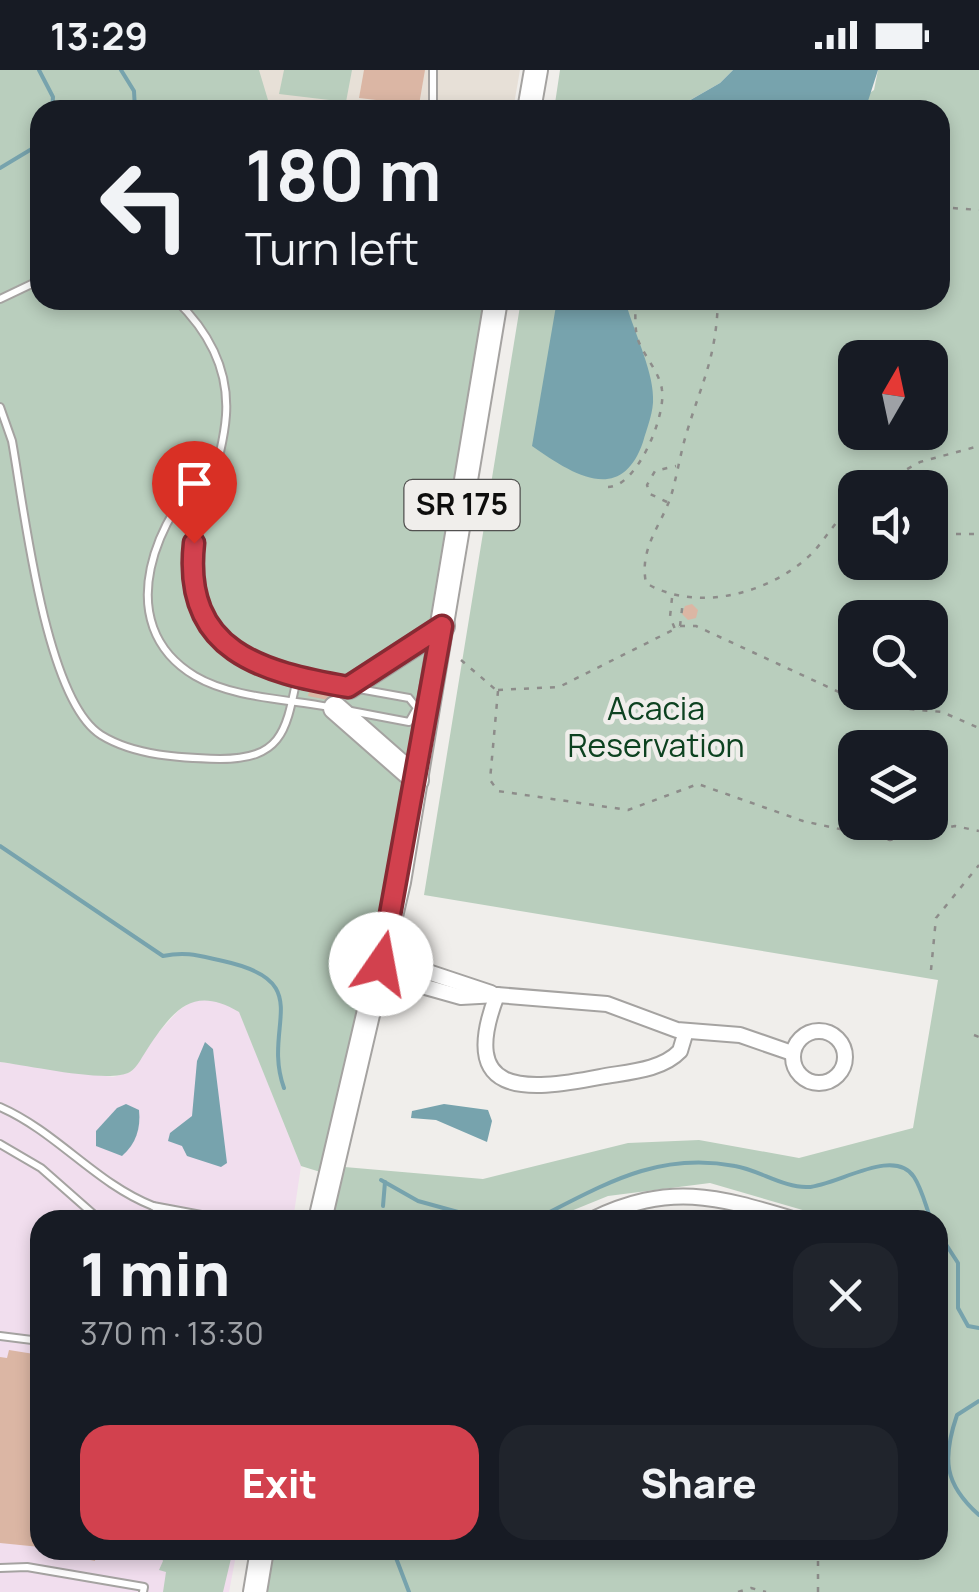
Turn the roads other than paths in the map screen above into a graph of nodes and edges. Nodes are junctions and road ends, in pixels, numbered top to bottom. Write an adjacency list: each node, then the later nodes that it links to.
1 (432, 70): 3 (lane)
2 (536, 70): 4 (main road)
3 (433, 100)
4 (531, 100)
5 (30, 285): 6 (lane)
6 (0, 299)
7 (186, 310): 10 (lane)
8 (494, 310): 11 (main road, SR 175)
9 (0, 408): 14 (lane)
10 (216, 460): 12 (lane); 14 (lane)
11 (442, 626): 13 (main road); 16 (main road, SR 175)
12 (297, 678): 13 (lane); 14 (lane)
13 (348, 687): 15 (lane)
14 (293, 700): 15 (lane)
15 (335, 708): 16 (main road)
16 (417, 780): 17 (main road, SR 175)
17 (381, 964): 18 (street); 27 (main road, SR 175)
18 (496, 995): 19 (street); 19 (street)
19 (686, 1031): 20 (street)
20 (792, 1053)
21 (0, 1107): 23 (lane)
22 (0, 1144): 24 (lane)
23 (153, 1206): 25 (lane); 26 (lane)
24 (88, 1210)
25 (158, 1210)
26 (174, 1210)
27 (322, 1210)
28 (614, 1210): 29 (street)
29 (760, 1210)
30 (0, 1336): 31 (lane)
31 (30, 1340)
32 (260, 1560): 35 (main road)
33 (0, 1568): 34 (lane)
34 (143, 1592)
35 (255, 1592)

